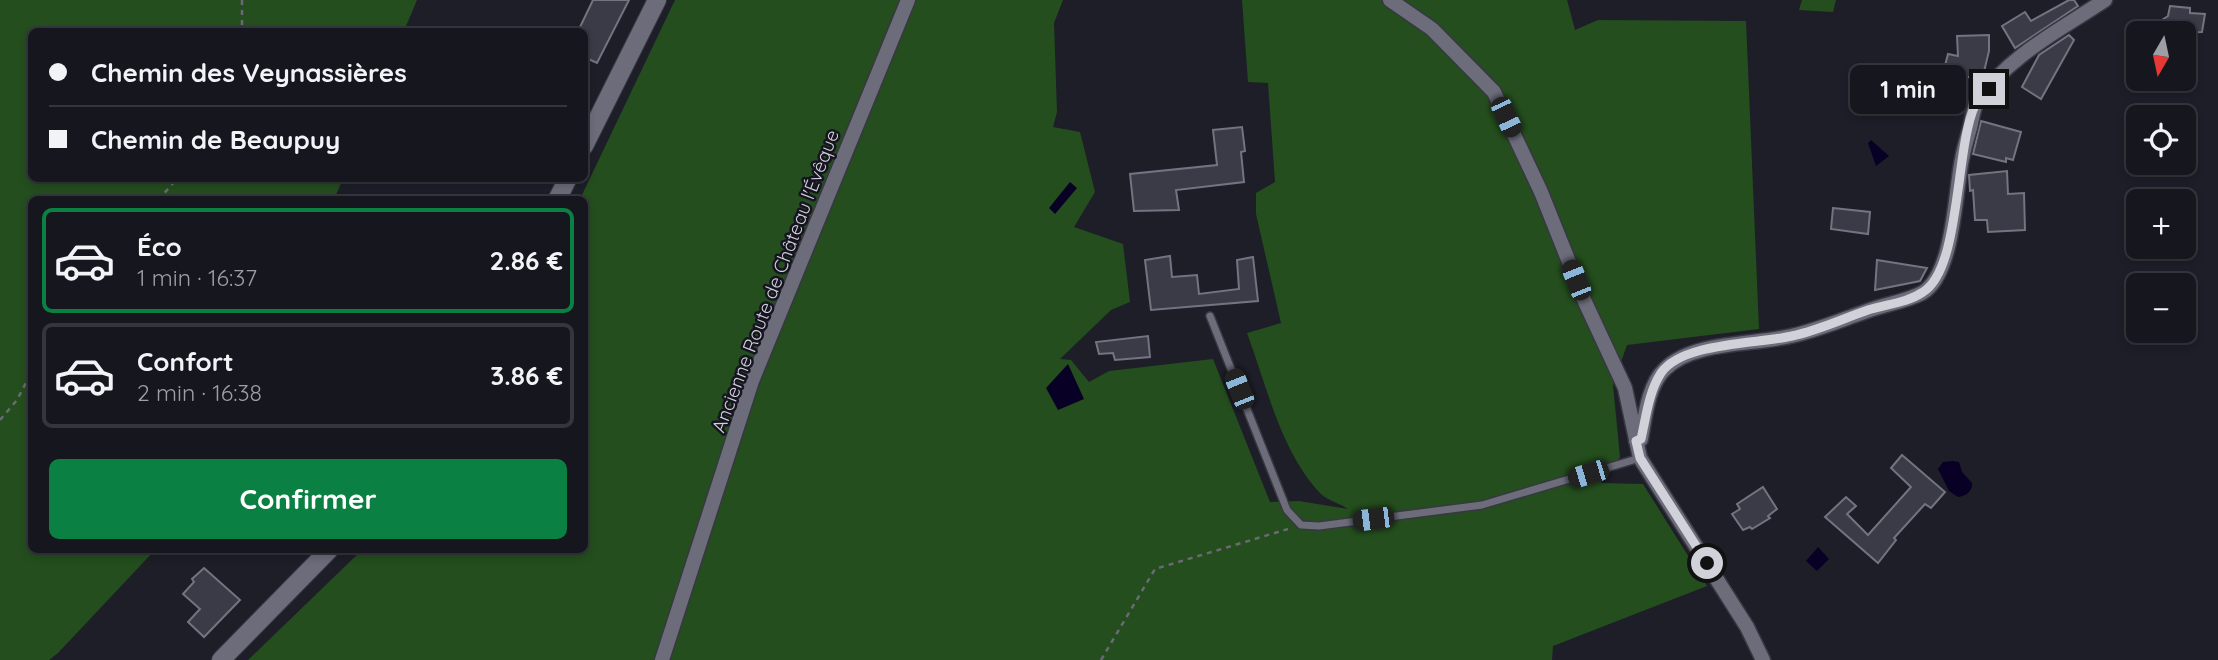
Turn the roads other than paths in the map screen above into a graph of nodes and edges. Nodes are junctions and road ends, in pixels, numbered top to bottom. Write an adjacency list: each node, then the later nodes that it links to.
1 (657, 0): 5 (main road)
2 (908, 0): 11 (street, Ancienne Route de Château l'Évêque)
3 (1390, 0): 7 (street)
4 (2105, 0): 7 (street)
5 (588, 138)
6 (1210, 316): 8 (lane)
7 (1636, 441): 8 (street)
8 (1640, 458): 12 (street)
9 (326, 553): 10 (main road)
10 (221, 660)
11 (662, 660)
12 (1763, 660)

